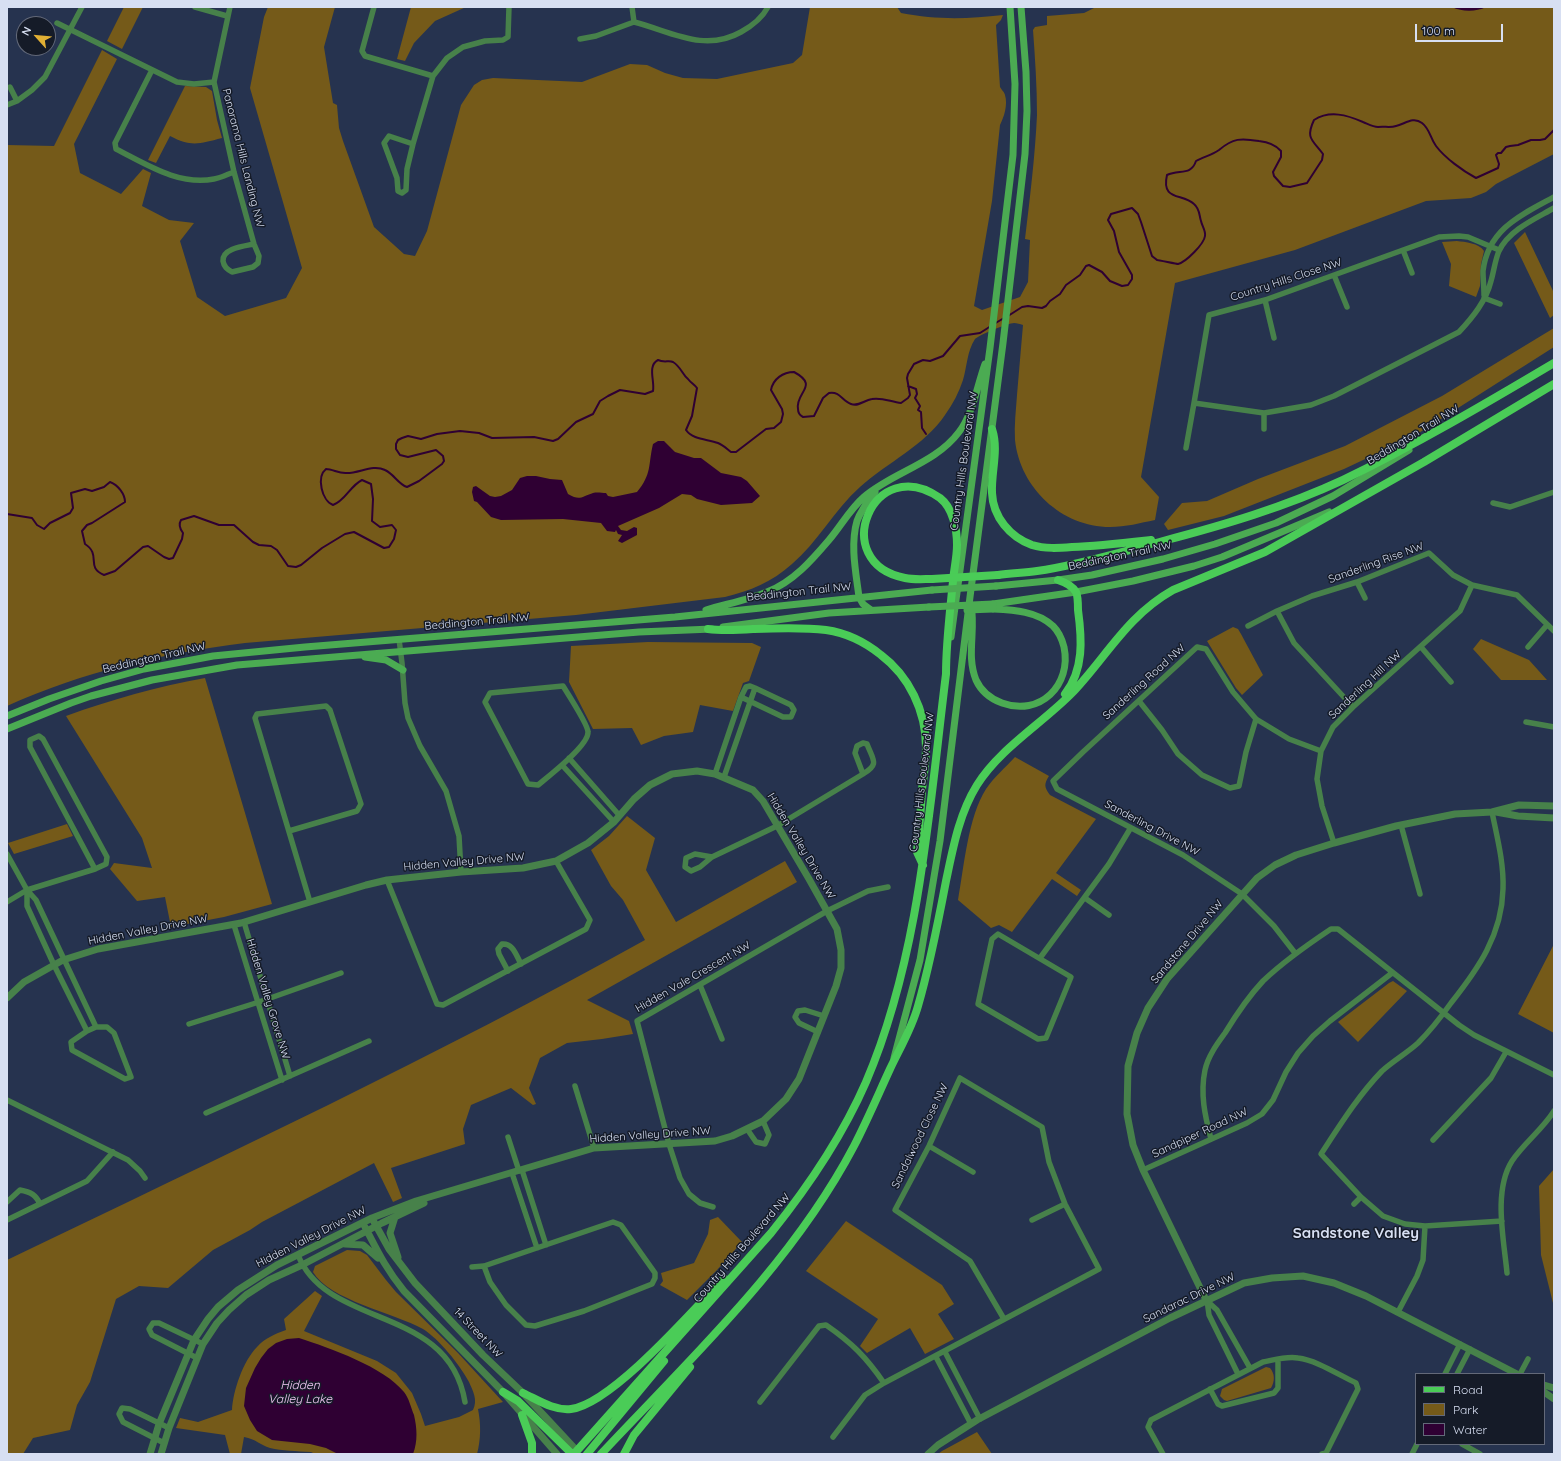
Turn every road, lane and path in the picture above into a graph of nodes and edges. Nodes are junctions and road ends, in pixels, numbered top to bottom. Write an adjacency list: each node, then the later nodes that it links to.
1 (82, 7): 13 (street)
2 (195, 7): 10 (street)
3 (230, 7): 10 (street, Panorama Hills Landing NW)
4 (374, 7): 16 (street)
5 (509, 7): 16 (street)
6 (632, 7): 11 (street)
7 (768, 7): 11 (street)
8 (1010, 7): 36 (main road, Country Hills Boulevard NW)
9 (1021, 7): 42 (main road, Country Hills Boulevard NW)
10 (227, 16): 17 (street, Panorama Hills Landing NW)
11 (634, 22): 14 (street)
12 (57, 23): 13 (street)
13 (70, 30): 15 (street); 19 (street)
14 (580, 39)
15 (152, 70): 17 (street); 22 (street)
16 (433, 76): 21 (street)
17 (214, 82): 22 (street, Panorama Hills Landing NW)
18 (10, 87): 19 (street)
19 (17, 101): 20 (street)
20 (7, 104)
21 (413, 144): 21 (street)
22 (234, 172): 25 (street, Panorama Hills Landing NW)
23 (1552, 199): 24 (street); 26 (street)
24 (1554, 208): 28 (street)
25 (254, 244): 25 (street, Panorama Hills Landing NW)
26 (1490, 246): 27 (street, Country Hills Close NW); 28 (street, Country Hills Close NW); 31 (street)
27 (1403, 250): 29 (street); 30 (street, Country Hills Close NW)
28 (1499, 250): 31 (street)
29 (1412, 273)
30 (1334, 276): 32 (street, Country Hills Close NW); 34 (street)
31 (1484, 298): 33 (street); 41 (street)
32 (1265, 300): 35 (street); 39 (street, Country Hills Close NW)
33 (1500, 304)
34 (1347, 306)
35 (1274, 338)
36 (990, 348): 45 (main road); 71 (main road, Country Hills Boulevard NW)
37 (1554, 363): 40 (main road, Beddington Trail NW)
38 (1554, 384): 47 (main road, Beddington Trail NW)
39 (1194, 403): 41 (street); 44 (street)
40 (1488, 403): 49 (main road); 50 (main road, Beddington Trail NW)
41 (1264, 413): 43 (street)
42 (992, 429): 49 (main road); 55 (main road, Country Hills Boulevard NW)
43 (1264, 429)
44 (1186, 448)
45 (877, 488): 54 (main road); 60 (main road)
46 (1554, 492): 48 (street)
47 (1355, 502): 53 (main road, Beddington Trail NW); 78 (main road)
48 (1493, 503)
49 (1199, 532): 71 (main road, bridge)
50 (1058, 580): 53 (main road); 54 (main road, Beddington Trail NW, bridge)
51 (1357, 582): 52 (street, Sanderling Rise NW); 56 (street); 59 (street, Sanderling Rise NW)
52 (1472, 585): 61 (street, Sanderling Rise NW); 66 (street, Sanderling Hill NW)
53 (1076, 592): 57 (main road, Beddington Trail NW); 78 (main road)
54 (858, 597): 58 (main road); 60 (main road, Beddington Trail NW)
55 (970, 597): 57 (main road); 140 (main road, Country Hills Boulevard NW)
56 (1365, 598)
57 (993, 606): 58 (main road, Beddington Trail NW, bridge)
58 (871, 610): 63 (main road, Beddington Trail NW)
59 (1277, 611): 62 (street, Sanderling Rise NW); 77 (street)
60 (684, 615): 65 (main road, Beddington Trail NW)
61 (1547, 625): 64 (street, Sanderling Rise NW); 67 (street)
62 (1248, 626)
63 (708, 629): 68 (main road, Beddington Trail NW); 104 (main road)
64 (1554, 632)
65 (399, 639): 68 (street); 79 (main road, Beddington Trail NW)
66 (1421, 647): 72 (street); 77 (street, Sanderling Hill NW)
67 (1528, 647)
68 (401, 651): 69 (main road, Beddington Trail NW); 70 (street)
69 (351, 655): 70 (main road); 83 (main road, Beddington Trail NW)
70 (403, 670): 106 (street)
71 (946, 674): 104 (main road, Country Hills Boulevard NW)
72 (1451, 682)
73 (755, 688): 74 (street); 75 (street); 75 (street)
74 (741, 697): 75 (street); 87 (street)
75 (750, 701): 89 (street)
76 (1139, 701): 80 (street, Sanderling Road NW); 80 (street); 90 (street, Sanderling Road NW)
77 (1353, 707): 84 (street, Sanderling Hill NW)
78 (1051, 712): 140 (main road)
79 (7, 716)
80 (1256, 719): 84 (street, Sanderling Road NW)
81 (1526, 722): 82 (street)
82 (1554, 727)
83 (7, 729)
84 (1321, 751): 100 (street, Sanderling Hill NW)
85 (569, 758): 86 (street); 86 (street); 93 (street)
86 (562, 765): 95 (street)
87 (715, 774): 89 (street, Hidden Valley Drive NW); 93 (street, Hidden Valley Drive NW)
88 (863, 774): 88 (street); 97 (street)
89 (724, 777): 97 (street, Hidden Valley Drive NW)
90 (1053, 781): 98 (street, Sanderling Drive NW)
91 (1554, 806): 92 (street, Sandstone Drive NW)
92 (1492, 812): 94 (street, Sandstone Drive NW); 96 (street, Sandstone Drive NW); 131 (street)
93 (620, 815): 95 (street, Hidden Valley Drive NW)
94 (1554, 818)
95 (614, 822): 103 (street, Hidden Valley Drive NW)
96 (1401, 825): 100 (street, Sandstone Drive NW); 111 (street)
97 (777, 826): 102 (street); 115 (street, Hidden Valley Drive NW)
98 (1130, 829): 110 (street, Sanderling Drive NW); 112 (street)
99 (290, 831): 99 (street); 114 (street)
100 (1334, 843): 110 (street, Sandstone Drive NW)
101 (7, 854): 109 (street)
102 (712, 856)
103 (556, 861): 106 (street, Hidden Valley Drive NW); 122 (street)
104 (923, 864): 177 (main road, Country Hills Boulevard NW)
105 (95, 869): 105 (street); 109 (street)
106 (461, 872): 107 (street, Hidden Valley Drive NW)
107 (386, 880): 114 (street, Hidden Valley Drive NW); 124 (street)
108 (888, 887): 115 (street, Hidden Vale Crescent NW)
109 (27, 890): 113 (street); 121 (street); 123 (street)
110 (1242, 894): 119 (street, Sanderling Drive NW); 157 (street, Sandstone Drive NW)
111 (1420, 894)
112 (1085, 898): 116 (street); 120 (street)
113 (7, 902)
114 (310, 902): 117 (street, Hidden Valley Drive NW)
115 (827, 911): 127 (street, Hidden Vale Crescent NW); 132 (street, Hidden Valley Drive NW)
116 (1109, 915)
117 (244, 922): 118 (street, Hidden Valley Drive NW); 129 (street, Hidden Valley Grove NW)
118 (234, 925): 121 (street, Hidden Valley Drive NW); 130 (street, Hidden Valley Grove NW)
119 (1295, 953): 126 (street); 151 (street)
120 (1040, 958): 120 (street)
121 (63, 960): 123 (street, Hidden Valley Drive NW); 134 (street)
122 (521, 964): 124 (street); 124 (street)
123 (54, 965): 128 (street, Hidden Valley Drive NW); 135 (street)
124 (508, 971)
125 (342, 973): 129 (street)
126 (1392, 973): 131 (street); 151 (street, Sandpiper Road NW)
127 (700, 985): 137 (street); 153 (street, Hidden Vale Crescent NW)
128 (7, 998)
129 (267, 999): 130 (street); 142 (street, Hidden Valley Grove NW)
130 (259, 1002): 133 (street); 143 (street, Hidden Valley Grove NW)
131 (1444, 1013): 139 (street); 162 (street)
132 (824, 1016): 136 (street, Hidden Valley Drive NW); 136 (street)
133 (190, 1024)
134 (96, 1027): 135 (street); 135 (street)
135 (87, 1031)
136 (818, 1032): 148 (street, Hidden Valley Drive NW)
137 (722, 1039)
138 (369, 1041): 142 (street)
139 (1506, 1052): 141 (street); 152 (street)
140 (893, 1063): 191 (main road, Country Hills Boulevard NW)
141 (1554, 1075)
142 (290, 1076): 143 (street)
143 (282, 1080): 147 (street)
144 (575, 1086): 155 (street)
145 (7, 1100): 156 (street)
146 (1554, 1111): 172 (street)
147 (206, 1113)
148 (763, 1121): 149 (street, Hidden Valley Drive NW); 149 (street)
149 (747, 1130): 153 (street, Hidden Valley Drive NW)
150 (508, 1137): 158 (street)
151 (1212, 1139): 157 (street, Sandpiper Road NW)
152 (1433, 1140)
153 (669, 1144): 155 (street, Hidden Valley Drive NW); 167 (street)
154 (928, 1146): 159 (street); 165 (street, Sandalwood Close NW); 190 (street, Sandalwood Close NW)
155 (594, 1148): 158 (street, Hidden Valley Drive NW)
156 (113, 1152): 160 (street); 164 (street)
157 (1143, 1170): 188 (street, Sandstone Drive NW)
158 (517, 1171): 161 (street, Hidden Valley Drive NW); 179 (street); 180 (street)
159 (973, 1172)
160 (146, 1178)
161 (440, 1194): 168 (street, Hidden Valley Drive NW); 169 (street, Hidden Valley Drive NW)
162 (1362, 1197): 166 (street); 175 (street)
163 (7, 1202): 164 (street)
164 (40, 1204): 170 (street)
165 (1065, 1204): 171 (street); 190 (street, Sandalwood Close NW)
166 (1354, 1204)
167 (713, 1207)
168 (395, 1217): 174 (street, Hidden Valley Drive NW); 186 (street)
169 (372, 1218): 173 (street, Hidden Valley Drive NW); 174 (street, 14 Street NW)
170 (7, 1220)
171 (1032, 1220)
172 (1502, 1221): 175 (street); 187 (street)
173 (364, 1223): 176 (street, 14 Street NW); 181 (street, Hidden Valley Drive NW)
174 (376, 1226): 176 (street, Hidden Valley Drive NW); 186 (street, 14 Street NW)
175 (1425, 1226): 189 (street)
176 (367, 1231): 178 (street, Hidden Valley Drive NW); 183 (street, 14 Street NW)
177 (771, 1233): 211 (main road); 226 (main road, Country Hills Boulevard NW); 231 (main road)
178 (341, 1245): 182 (street, Hidden Valley Drive NW); 183 (street)
179 (546, 1245): 180 (street); 184 (street)
180 (538, 1248): 184 (street)
181 (298, 1255): 182 (street); 192 (street, Hidden Valley Drive NW)
182 (302, 1265): 193 (street, Hidden Valley Drive NW); 214 (street)
183 (384, 1266): 210 (street, 14 Street NW)
184 (484, 1266): 185 (street)
185 (472, 1268)
186 (403, 1269): 211 (street, 14 Street NW)
187 (1507, 1273)
188 (1206, 1300): 189 (street, Sandarac Drive NW); 202 (street); 207 (street); 217 (street, Sandarac Drive NW)
189 (1398, 1312): 194 (street, Sandarac Drive NW)
190 (1004, 1318): 196 (street, Sandalwood Close NW)
191 (712, 1335): 232 (main road, Country Hills Boulevard NW); 233 (main road)
192 (194, 1340): 193 (street); 197 (street, Hidden Valley Drive NW); 197 (street)
193 (203, 1344): 199 (street, Hidden Valley Drive NW)
194 (1460, 1344): 195 (street, Sandarac Drive NW); 203 (street)
195 (1470, 1349): 204 (street); 205 (street, Sandarac Drive NW)
196 (944, 1352): 198 (street, Sandalwood Close NW); 217 (street)
197 (188, 1353): 199 (street); 218 (street, Hidden Valley Drive NW)
198 (936, 1356): 208 (street, Sandalwood Close NW); 219 (street)
199 (197, 1358): 220 (street, Hidden Valley Drive NW)
200 (1278, 1359): 202 (street); 209 (street); 236 (street)
201 (1528, 1359): 206 (street, Sandarac Drive NW)
202 (1250, 1368): 207 (street)
203 (1446, 1373)
204 (1458, 1373)
205 (1517, 1373)
206 (1520, 1373)
207 (1238, 1374): 209 (street)
208 (884, 1383): 215 (street); 221 (street, Sandalwood Close NW)
209 (1210, 1389): 235 (street)
210 (503, 1392): 216 (street, 14 Street NW); 226 (main road)
211 (523, 1393): 226 (street, 14 Street NW)
212 (1545, 1393): 213 (street)
213 (1554, 1399)
214 (465, 1402)
215 (760, 1402)
216 (522, 1415): 229 (main road); 230 (street, 14 Street NW)
217 (980, 1419): 219 (street, Sandarac Drive NW)
218 (159, 1424): 220 (street); 222 (street, Hidden Valley Drive NW); 222 (street)
219 (971, 1424): 234 (street, Sandarac Drive NW)
220 (169, 1428): 223 (street, Hidden Valley Drive NW)
221 (833, 1437)
222 (154, 1439): 223 (street); 227 (street, Hidden Valley Drive NW)
223 (164, 1442): 228 (street, Hidden Valley Drive NW)
224 (1416, 1445): 237 (street)
225 (1464, 1445): 238 (street)
226 (576, 1453)
227 (150, 1454)
228 (161, 1454)
229 (532, 1454)
230 (557, 1454)
231 (587, 1454)
232 (601, 1454)
233 (624, 1454)
234 (928, 1454)
235 (1163, 1454)
236 (1322, 1454)
237 (1412, 1454)
238 (1480, 1454)

